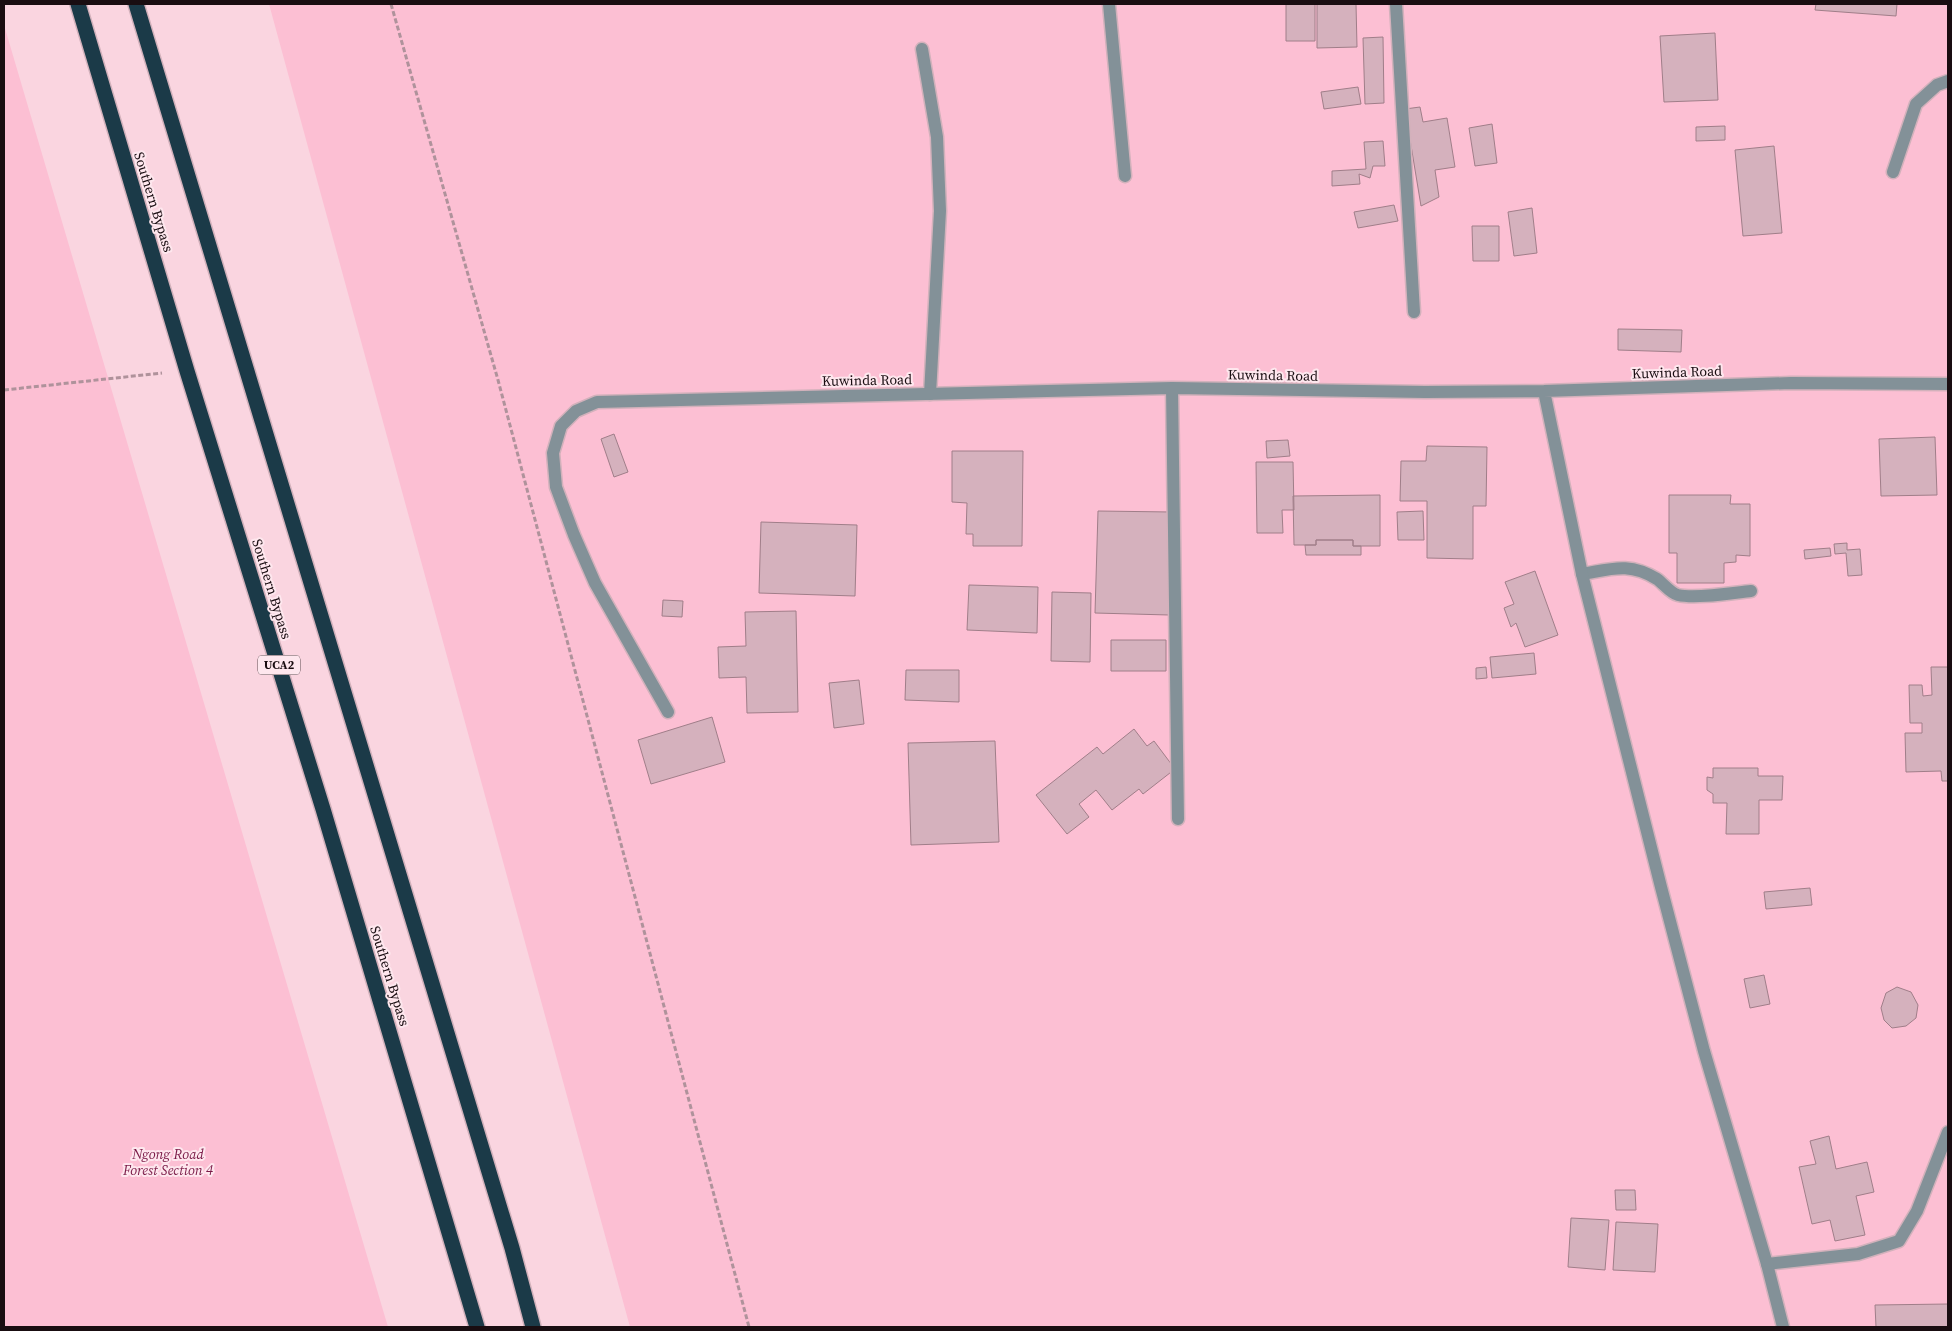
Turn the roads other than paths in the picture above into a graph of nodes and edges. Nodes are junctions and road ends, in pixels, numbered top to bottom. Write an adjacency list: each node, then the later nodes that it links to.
1 (78, 4): 20 (highway, Southern Bypass / UCA2)
2 (136, 4): 21 (highway)
3 (1109, 4): 8 (street)
4 (1396, 4): 9 (street)
5 (922, 49): 13 (street)
6 (1948, 81): 7 (street)
7 (1893, 172)
8 (1125, 176)
9 (1414, 312)
10 (1948, 384): 12 (street, Kuwinda Road)
11 (1172, 388): 12 (street, Kuwinda Road); 13 (street, Kuwinda Road); 17 (street)
12 (1544, 391): 14 (street)
13 (930, 394): 16 (street, Kuwinda Road)
14 (1582, 574): 15 (street); 19 (street)
15 (1751, 591)
16 (668, 712)
17 (1178, 819)
18 (1948, 1132): 19 (street)
19 (1767, 1264): 22 (street)
20 (477, 1327)
21 (533, 1327)
22 (1783, 1327)

